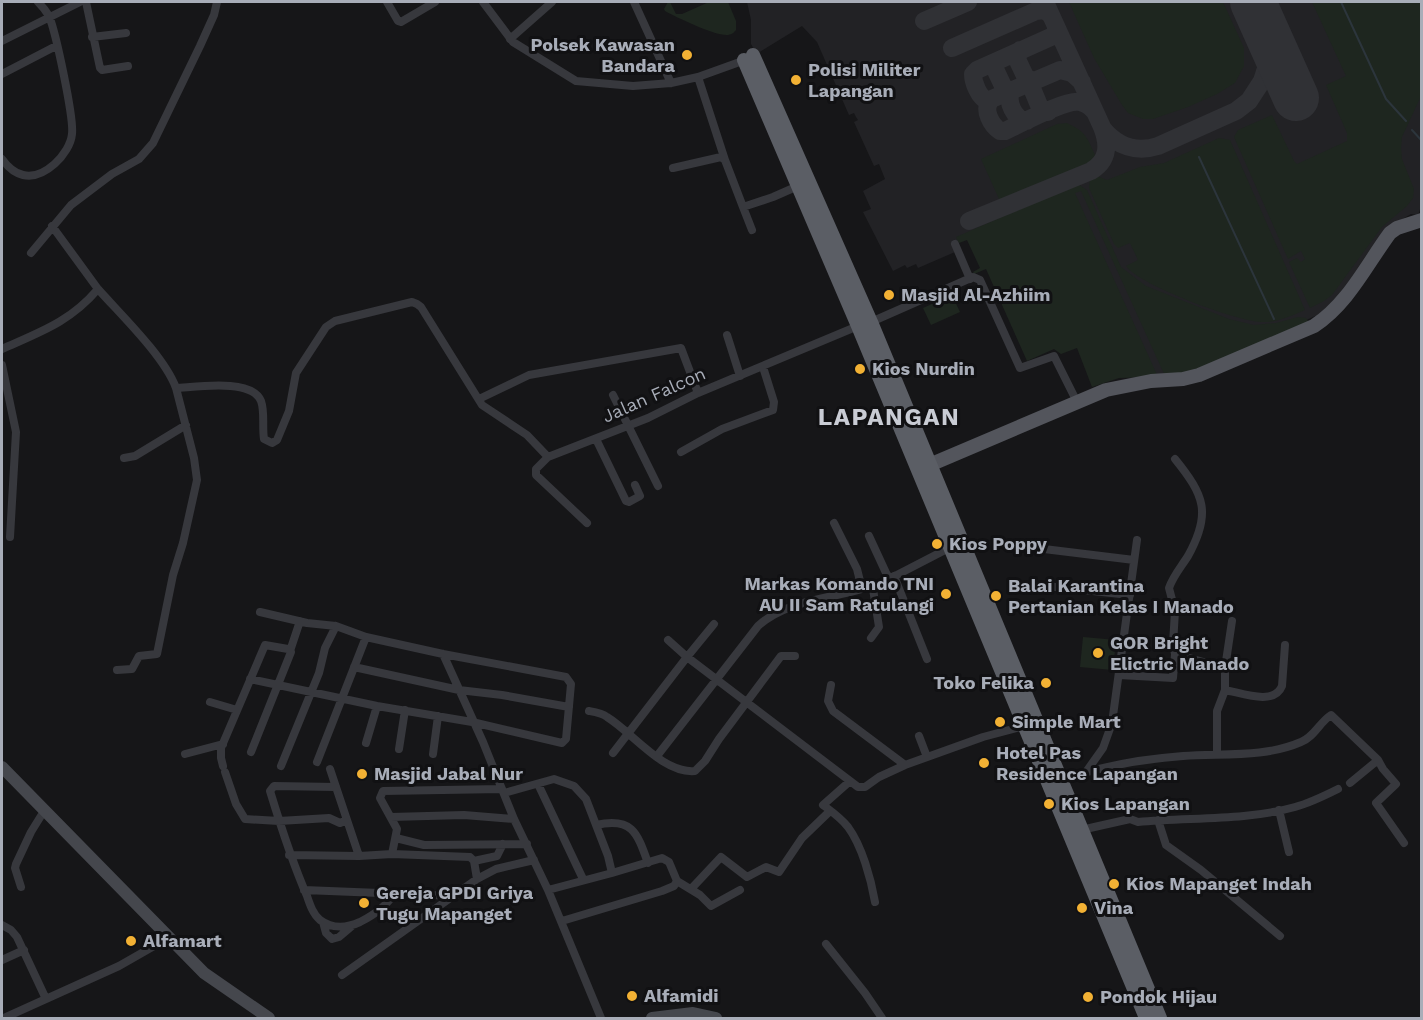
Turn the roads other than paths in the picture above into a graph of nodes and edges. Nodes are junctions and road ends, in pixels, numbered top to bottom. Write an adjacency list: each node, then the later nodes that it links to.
1 (38, 2): 11 (street)
2 (80, 2): 11 (street)
3 (86, 2): 13 (street)
4 (217, 2): 28 (street)
5 (387, 2): 10 (street)
6 (435, 2): 10 (street)
7 (483, 2): 14 (street)
8 (552, 2): 14 (street)
9 (634, 2): 21 (street)
10 (425, 4)
11 (49, 17): 15 (street); 16 (street)
12 (126, 33): 13 (street)
13 (93, 37): 18 (street)
14 (510, 39): 21 (street)
15 (2, 41)
16 (56, 46): 19 (street); 22 (street)
17 (749, 58): 20 (street); 25 (highway); 34 (highway)
18 (128, 66)
19 (2, 74)
20 (698, 77): 21 (street); 23 (street)
21 (671, 83)
22 (2, 159)
23 (725, 160): 24 (street); 26 (street)
24 (673, 168)
25 (798, 186): 26 (street); 34 (highway)
26 (743, 207): 29 (street)
27 (1422, 220): 44 (main road)
28 (52, 226): 31 (street); 33 (street)
29 (752, 230)
30 (955, 244): 32 (street)
31 (31, 253)
32 (970, 279): 34 (street, Jalan Falcon); 44 (street)
33 (98, 289): 36 (street); 40 (street)
34 (865, 324): 38 (street, Jalan Falcon); 52 (highway)
35 (728, 335): 39 (street)
36 (2, 349)
37 (2, 365): 58 (street)
38 (762, 367): 39 (street, Jalan Falcon); 48 (street)
39 (740, 376): 41 (street, Jalan Falcon)
40 (176, 388): 43 (street); 45 (street)
41 (698, 393): 43 (street); 46 (street, Jalan Falcon)
42 (613, 395): 46 (street)
43 (478, 399): 49 (street)
44 (1077, 402): 52 (main road)
45 (186, 425): 50 (street); 86 (street)
46 (630, 425): 47 (street, Jalan Falcon); 54 (street)
47 (596, 439): 49 (street, Jalan Falcon); 53 (street)
48 (681, 452)
49 (548, 457): 55 (street)
50 (124, 458)
51 (1175, 459): 80 (street)
52 (924, 467): 60 (highway); 68 (highway)
53 (635, 485)
54 (658, 486)
55 (587, 523)
56 (834, 523): 65 (street)
57 (869, 536): 63 (street)
58 (10, 537)
59 (1137, 540): 62 (street)
60 (951, 547): 63 (street); 68 (highway)
61 (1044, 549): 62 (street)
62 (1134, 560): 67 (street)
63 (892, 577): 66 (street); 83 (street)
64 (1046, 586): 67 (street)
65 (862, 589): 66 (street); 89 (street)
66 (873, 589): 75 (street)
67 (1130, 595): 87 (street)
68 (981, 605): 105 (highway); 125 (highway)
69 (260, 612): 70 (street)
70 (300, 621): 73 (street); 78 (street)
71 (1232, 621): 85 (street)
72 (714, 624): 82 (street)
73 (336, 626): 74 (street); 94 (street)
74 (366, 637): 79 (street); 84 (street)
75 (871, 638)
76 (668, 640): 82 (street)
77 (1285, 645): 93 (street)
78 (291, 651): 88 (street); 90 (street)
79 (442, 654): 92 (street); 99 (street)
80 (1175, 654): 85 (street); 87 (street)
81 (795, 656): 97 (street)
82 (687, 657): 89 (street); 106 (street)
83 (927, 659)
84 (354, 667): 92 (street); 95 (street)
85 (1225, 668): 93 (street)
86 (117, 670)
87 (1119, 675): 124 (street)
88 (250, 679): 90 (street); 100 (street)
89 (715, 680): 97 (street); 116 (street)
90 (279, 684): 94 (street); 111 (street)
91 (831, 684): 120 (street)
92 (460, 690): 99 (street); 104 (street)
93 (1225, 690): 115 (street)
94 (312, 692): 95 (street); 121 (street)
95 (341, 698): 98 (street); 119 (street)
96 (210, 702): 100 (street)
97 (747, 703): 116 (street); 126 (street)
98 (377, 706): 101 (street); 108 (street)
99 (569, 707): 104 (street)
100 (237, 710): 109 (street)
101 (405, 710): 103 (street); 110 (street)
102 (589, 711): 106 (street)
103 (438, 716): 104 (street); 114 (street)
104 (475, 723): 131 (street)
105 (1024, 726): 117 (street); 153 (highway)
106 (627, 733): 112 (street); 116 (street)
107 (919, 736): 117 (street)
108 (366, 743)
109 (223, 744): 113 (street); 139 (street)
110 (399, 749)
111 (251, 752)
112 (613, 753)
113 (185, 754)
114 (433, 754)
115 (1217, 754): 118 (street); 124 (street)
116 (657, 756)
117 (927, 757): 120 (street)
118 (1378, 760): 127 (street); 143 (street)
119 (316, 762)
120 (905, 765): 126 (street)
121 (281, 766)
122 (2, 767): 133 (main road)
123 (330, 769): 129 (street)
124 (1086, 772): 125 (street)
125 (1061, 780): 141 (highway)
126 (849, 782): 134 (street)
127 (1350, 783)
128 (538, 784): 131 (street); 140 (street); 158 (street)
129 (336, 787): 137 (street); 139 (street)
130 (1338, 789): 132 (street)
131 (503, 791): 135 (street); 136 (street)
132 (1279, 810): 138 (street); 146 (street)
133 (44, 811): 160 (street); 173 (main road)
134 (830, 811): 161 (street); 167 (street)
135 (391, 817): 136 (street); 142 (street)
136 (514, 819): 145 (street)
137 (347, 820): 139 (street); 149 (street)
138 (1158, 820): 141 (street); 172 (street)
139 (279, 821): 148 (street)
140 (596, 825): 154 (street); 156 (street)
141 (1081, 830): 153 (highway)
142 (396, 838): 144 (street); 147 (street)
143 (1404, 843)
144 (503, 844): 145 (street); 150 (street)
145 (527, 844): 151 (street)
146 (1289, 852)
147 (392, 854): 149 (street); 152 (street)
148 (289, 855): 149 (street); 162 (street)
149 (359, 856)
150 (497, 856): 152 (street); 155 (street)
151 (534, 860): 155 (street); 163 (street)
152 (474, 861): 157 (street)
153 (1088, 861): 185 (highway); 186 (highway)
154 (648, 862): 156 (street); 159 (street)
155 (496, 869): 157 (street)
156 (612, 873): 158 (street)
157 (477, 879): 166 (street)
158 (583, 879): 163 (street)
159 (677, 881): 161 (street); 169 (street)
160 (21, 887)
161 (691, 889): 164 (street)
162 (304, 890): 165 (street); 168 (street)
163 (548, 890): 169 (street)
164 (740, 890)
165 (395, 892): 166 (street); 171 (street)
166 (455, 896): 177 (street)
167 (875, 902)
168 (323, 921): 171 (street); 171 (street)
169 (562, 921): 181 (street)
170 (2, 925): 175 (street)
171 (352, 926)
172 (1280, 936)
173 (168, 938): 178 (street); 180 (main road)
174 (826, 944): 184 (street)
175 (24, 950): 176 (street); 178 (street)
176 (2, 960)
177 (342, 975)
178 (46, 999): 179 (street)
179 (4, 1018)
180 (269, 1018)
181 (601, 1018)
182 (652, 1018): 183 (main road)
183 (716, 1018)
184 (882, 1018)
185 (1146, 1018)
186 (1160, 1018)

